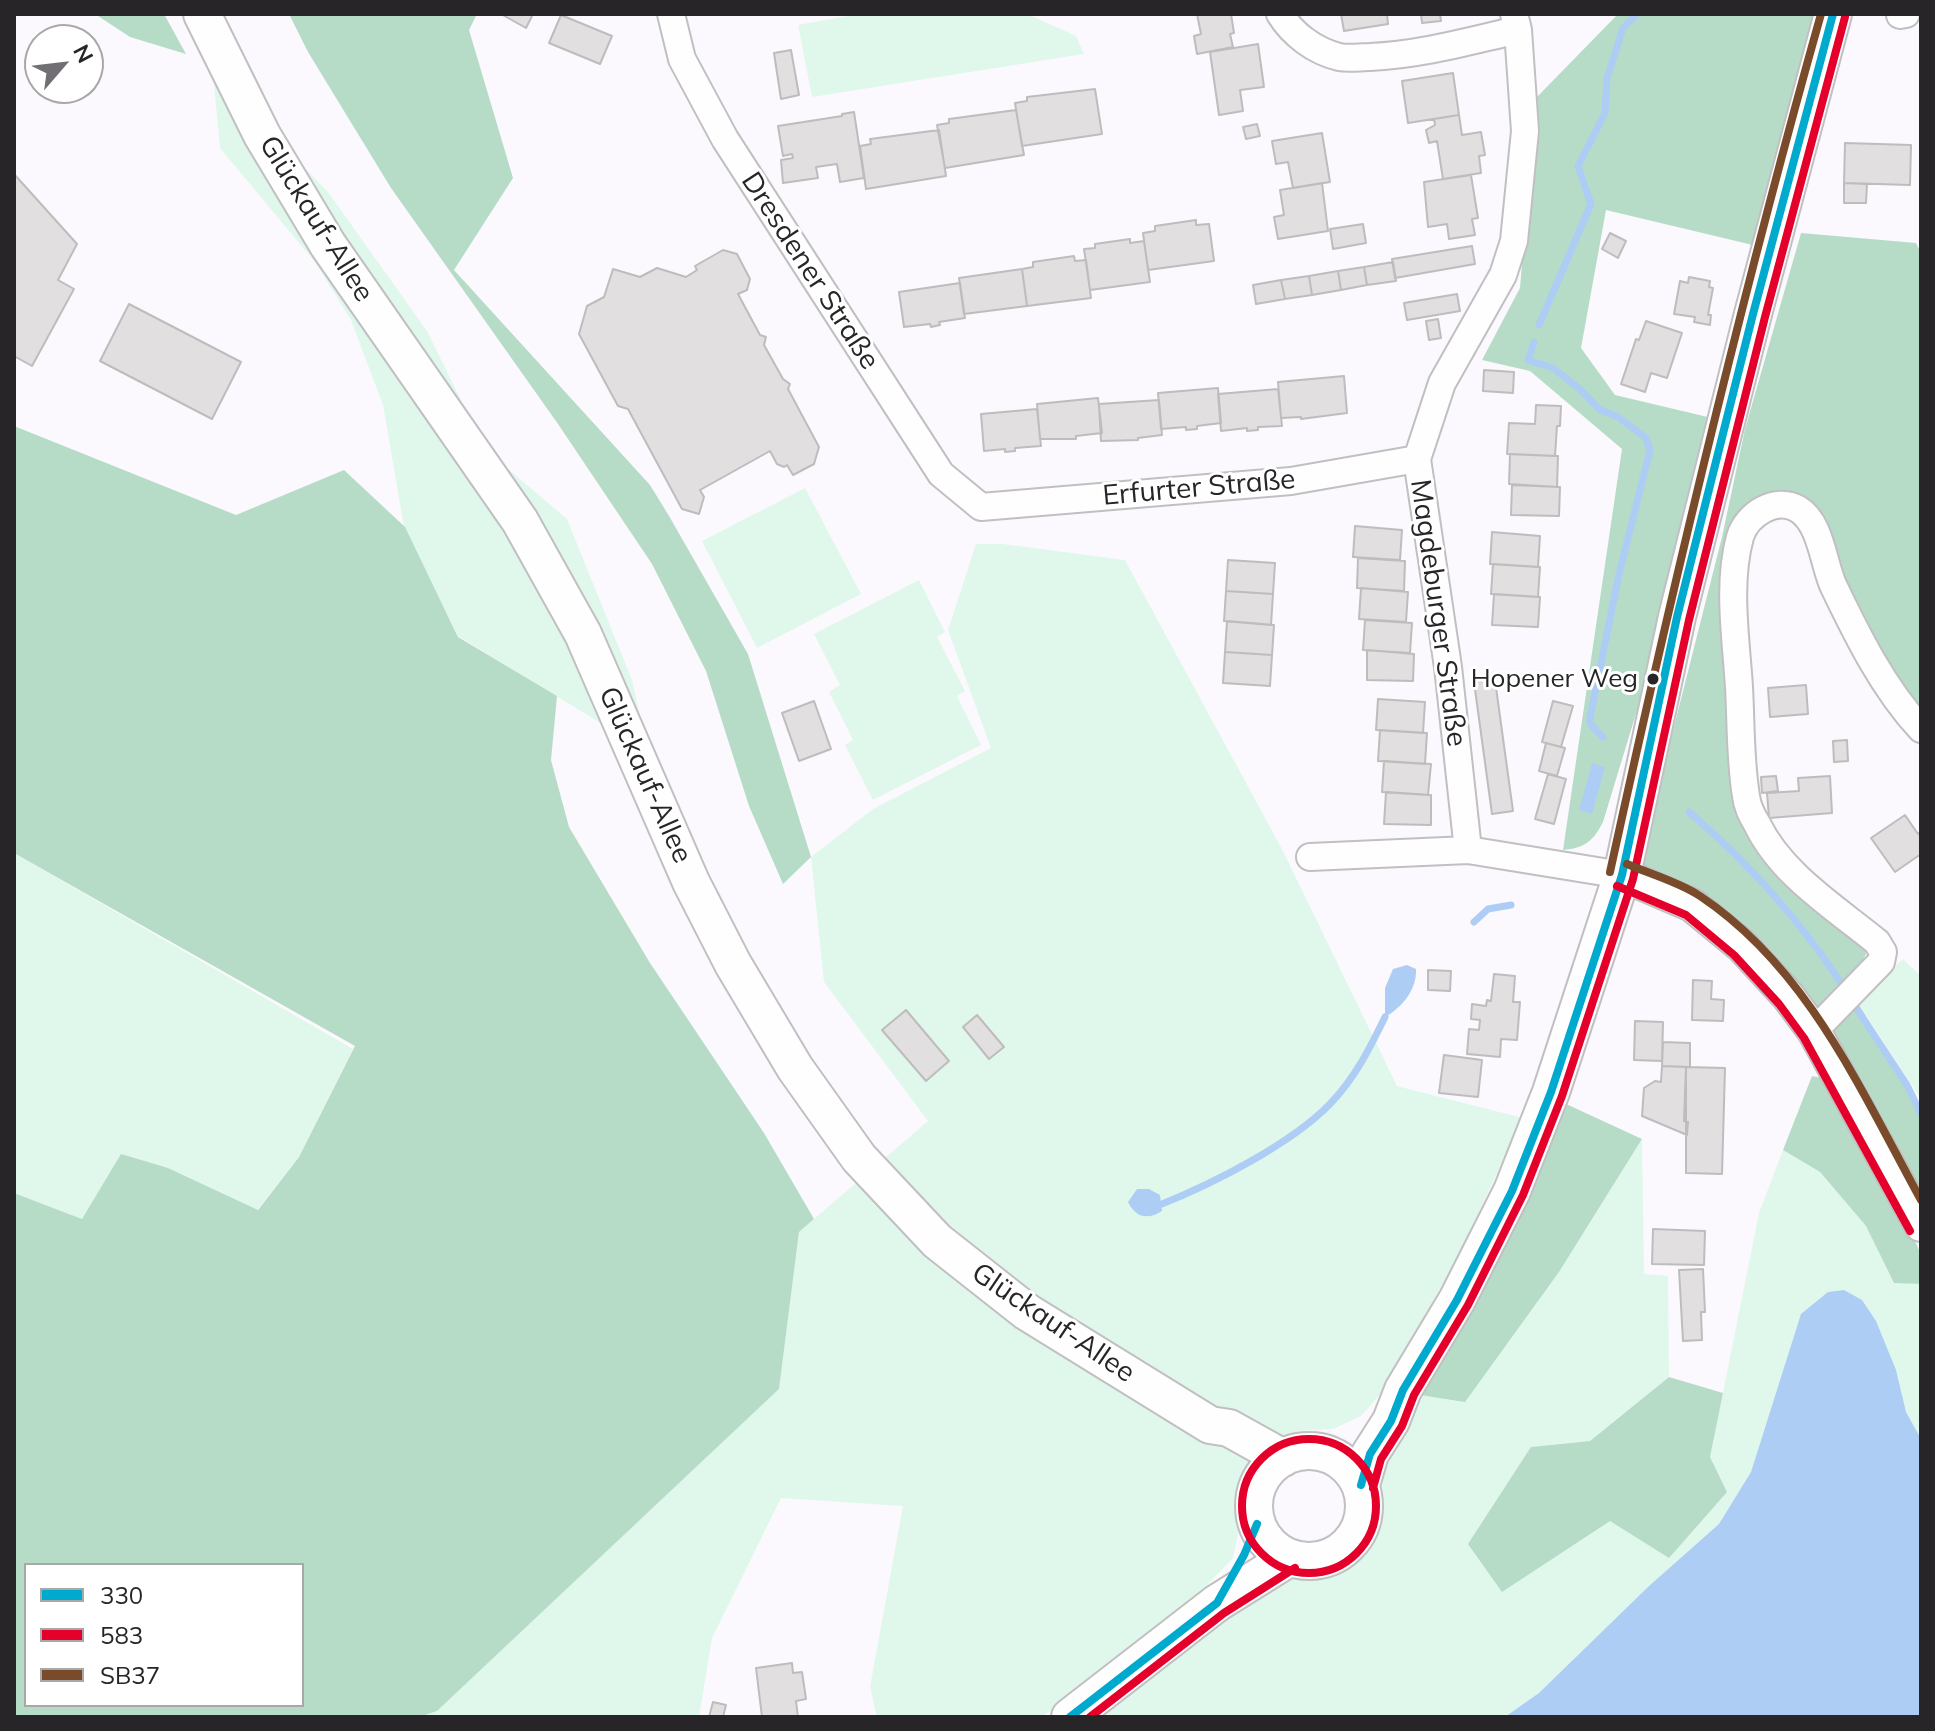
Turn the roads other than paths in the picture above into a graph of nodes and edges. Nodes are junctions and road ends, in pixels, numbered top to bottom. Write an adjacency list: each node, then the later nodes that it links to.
1 (202, 14): 15 (main road, Glückauf-Allee)
2 (671, 14): 7 (street, Dresdener Straße)
3 (1280, 14): 5 (street)
4 (1833, 14): 11 (main road)
5 (1516, 22): 6 (street, Magdeburger Straße)
6 (1417, 459): 7 (street, Erfurter Straße); 9 (street, Magdeburger Straße)
7 (981, 507)
8 (1921, 729): 12 (street)
9 (1468, 850): 10 (street); 11 (street)
10 (1310, 857)
11 (1622, 875): 12 (street); 14 (main road)
12 (1814, 1031): 13 (street)
13 (1921, 1225)
14 (1403, 1390): 16 (main road); 19 (main road)
15 (1210, 1425): 17 (main road, Glückauf-Allee); 18 (main road, Glückauf-Allee)
16 (1320, 1452): 17 (main road); 19 (main road)
17 (1283, 1458): 18 (main road)
18 (1258, 1485): 20 (main road)
19 (1361, 1485): 21 (main road)
20 (1257, 1524): 21 (main road); 22 (main road)
21 (1289, 1558): 22 (main road)
22 (1217, 1603): 23 (main road)
23 (1070, 1717)

